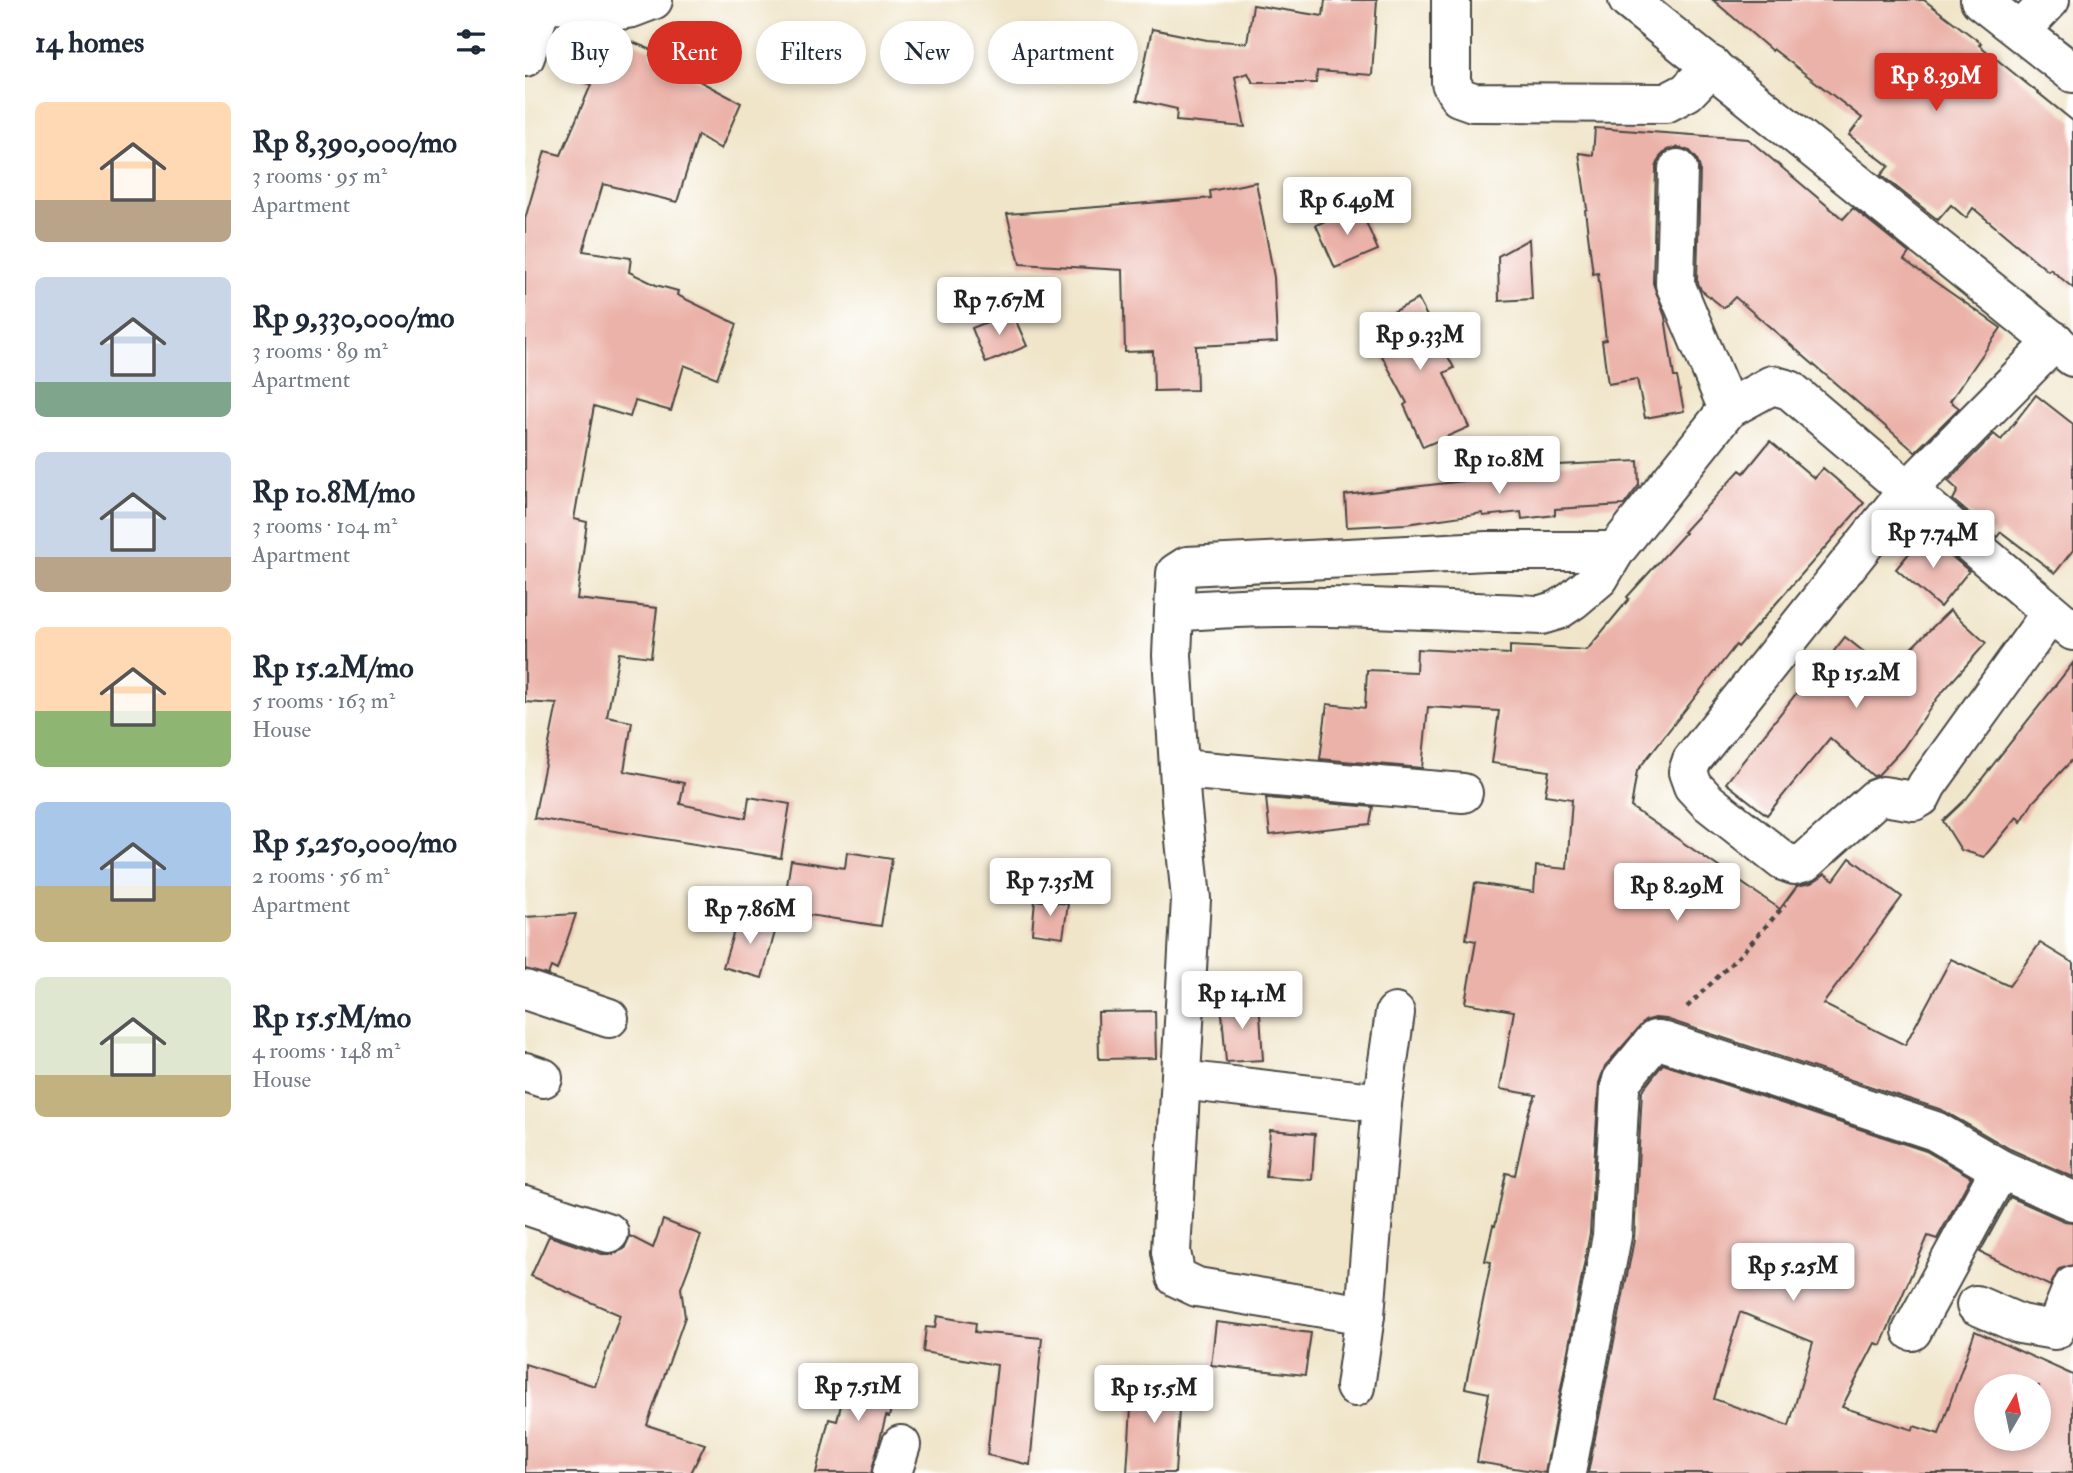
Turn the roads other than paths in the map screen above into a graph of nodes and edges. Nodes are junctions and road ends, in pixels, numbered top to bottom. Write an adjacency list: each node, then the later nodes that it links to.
1 (653, 0): 6 (street)
2 (1451, 0): 9 (street)
3 (1628, 0): 9 (street)
4 (1980, 0): 7 (street)
5 (2050, 0): 7 (street)
6 (542, 1): 8 (street)
7 (2021, 31): 10 (street)
8 (525, 57)
9 (1712, 66): 12 (street)
10 (2073, 73)
11 (1678, 169): 13 (street)
12 (2064, 349): 14 (street)
13 (1728, 409): 14 (street); 15 (street)
14 (1907, 491): 17 (street); 17 (street)
15 (1615, 551): 16 (street); 16 (street)
16 (1174, 612): 18 (street)
17 (2062, 622)
18 (1180, 769): 19 (street); 23 (street)
19 (1464, 793)
20 (525, 990): 22 (street)
21 (1395, 1013): 24 (street)
22 (609, 1018)
23 (1181, 1080): 24 (street); 31 (street)
24 (1382, 1103): 31 (street)
25 (2000, 1169): 26 (street); 32 (street); 35 (street)
26 (2073, 1201)
27 (525, 1205): 28 (street)
28 (610, 1233)
29 (2073, 1286): 33 (street)
30 (1976, 1305): 33 (street)
31 (1366, 1315): 34 (street)
32 (1912, 1331)
33 (2064, 1331)
34 (1355, 1387)
35 (1566, 1473)

